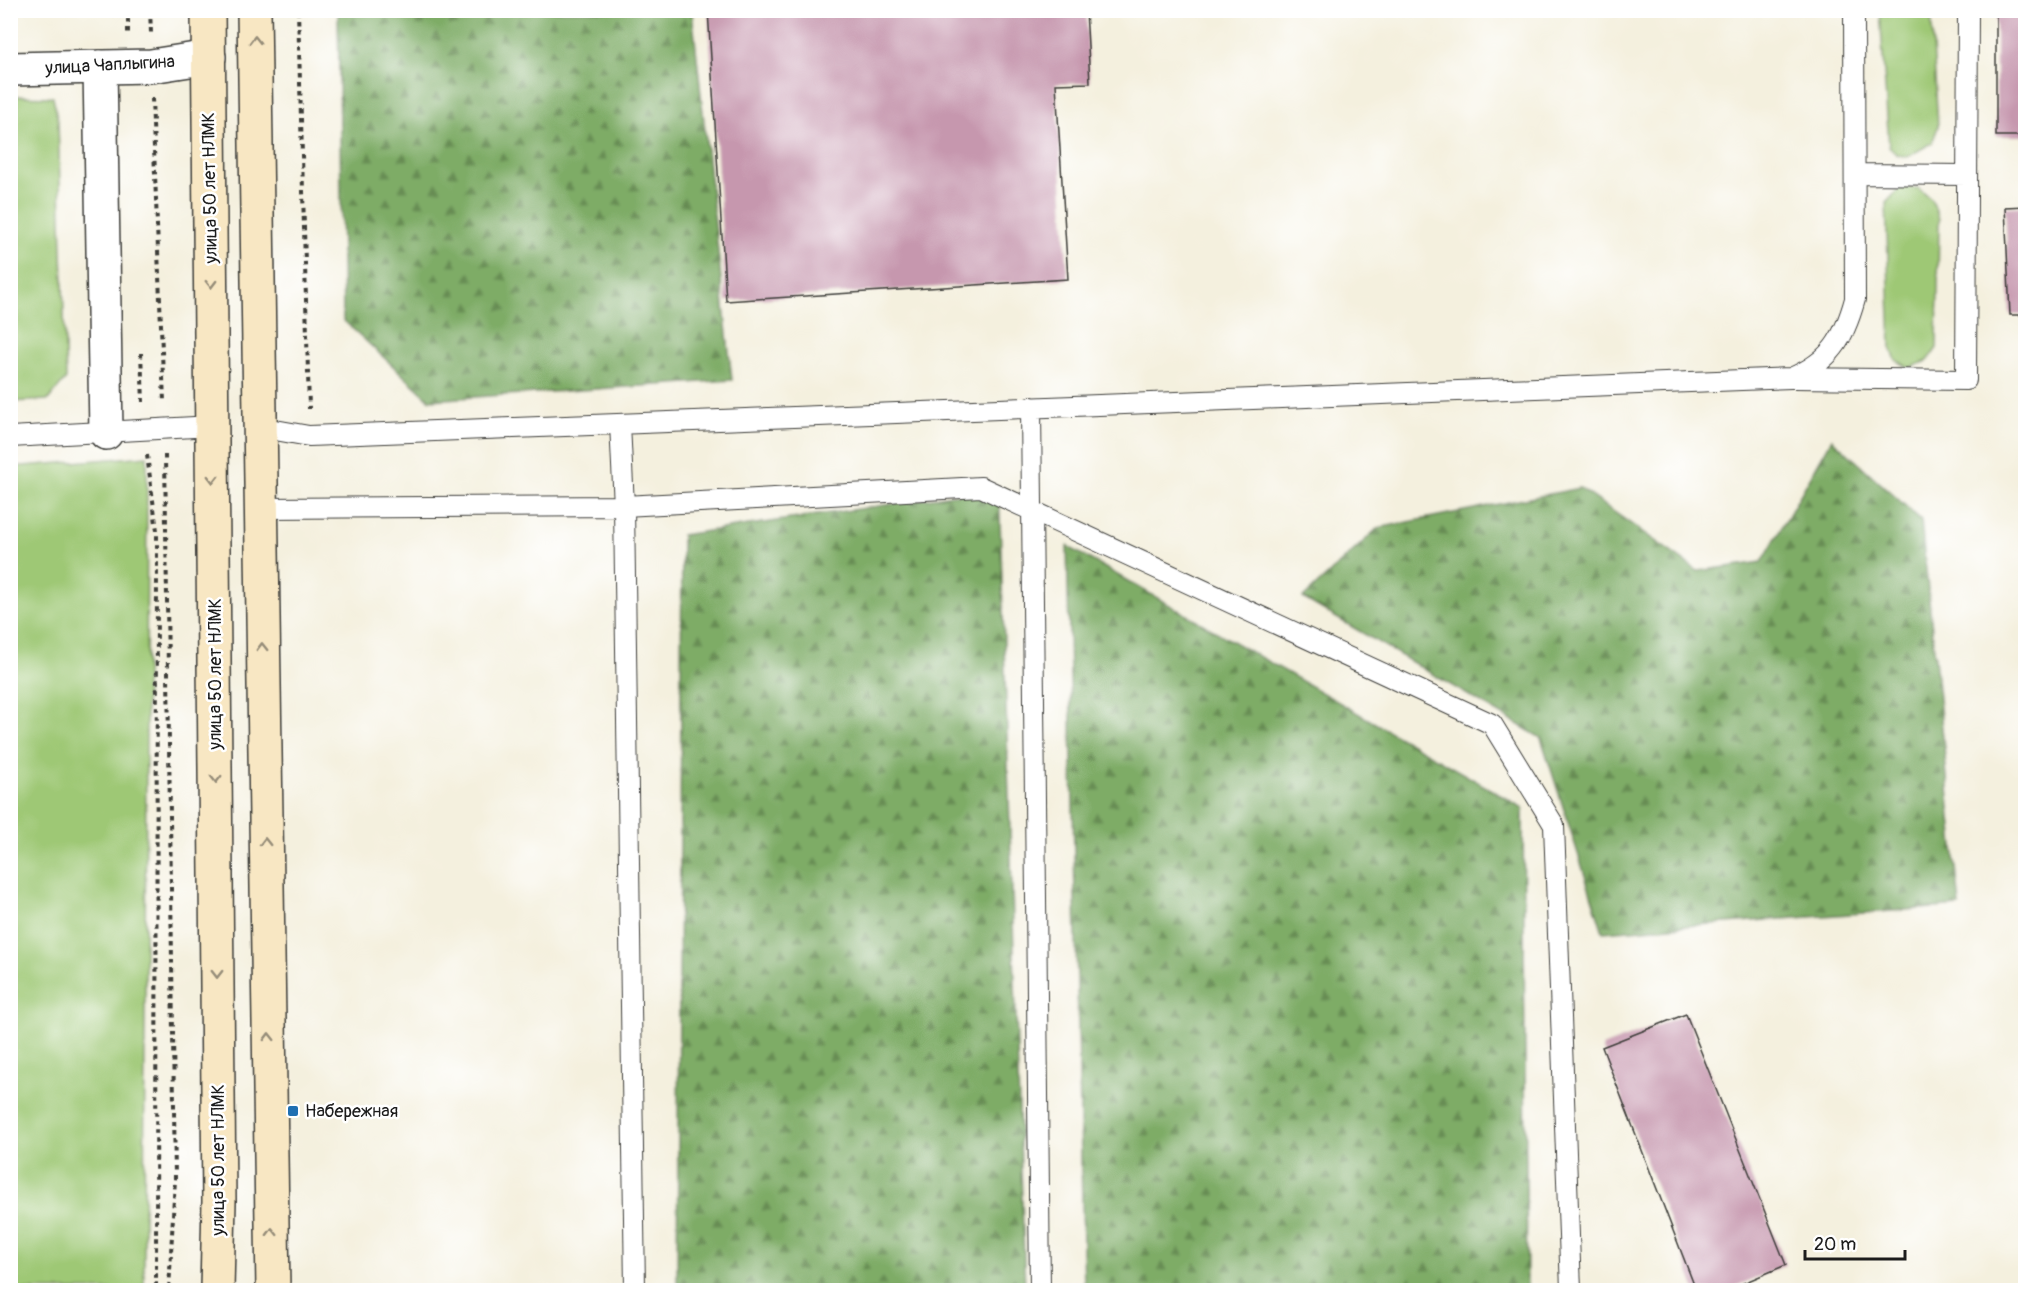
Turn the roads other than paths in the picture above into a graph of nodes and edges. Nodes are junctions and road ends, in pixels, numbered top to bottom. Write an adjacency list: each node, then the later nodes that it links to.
1 (208, 10): 5 (main road, улица 50 лет НЛМК)
2 (254, 10): 8 (main road, one-way to 2)
3 (1854, 10): 9 (lane)
4 (1968, 10): 10 (lane)
5 (209, 57): 6 (street, улица Чаплыгина); 8 (main road); 14 (main road, улица 50 лет НЛМК, one-way to 14)
6 (126, 66): 7 (street, улица Чаплыгина); 16 (street)
7 (10, 69)
8 (256, 111): 15 (main road)
9 (1855, 174): 10 (lane); 11 (lane)
10 (1967, 175): 11 (lane)
11 (1791, 378): 12 (lane)
12 (1031, 407): 13 (lane); 20 (lane)
13 (620, 424): 15 (lane); 18 (lane)
14 (213, 426): 16 (lane); 21 (main road, улица 50 лет НЛМК, one-way to 21)
15 (258, 427): 19 (main road)
16 (106, 433): 17 (lane)
17 (10, 436)
18 (624, 506): 19 (lane); 20 (lane); 23 (lane)
19 (260, 508): 22 (main road, one-way to 19)
20 (1032, 509): 24 (lane); 25 (lane)
21 (217, 1290)
22 (273, 1290)
23 (635, 1290)
24 (1040, 1290)
25 (1571, 1290)

